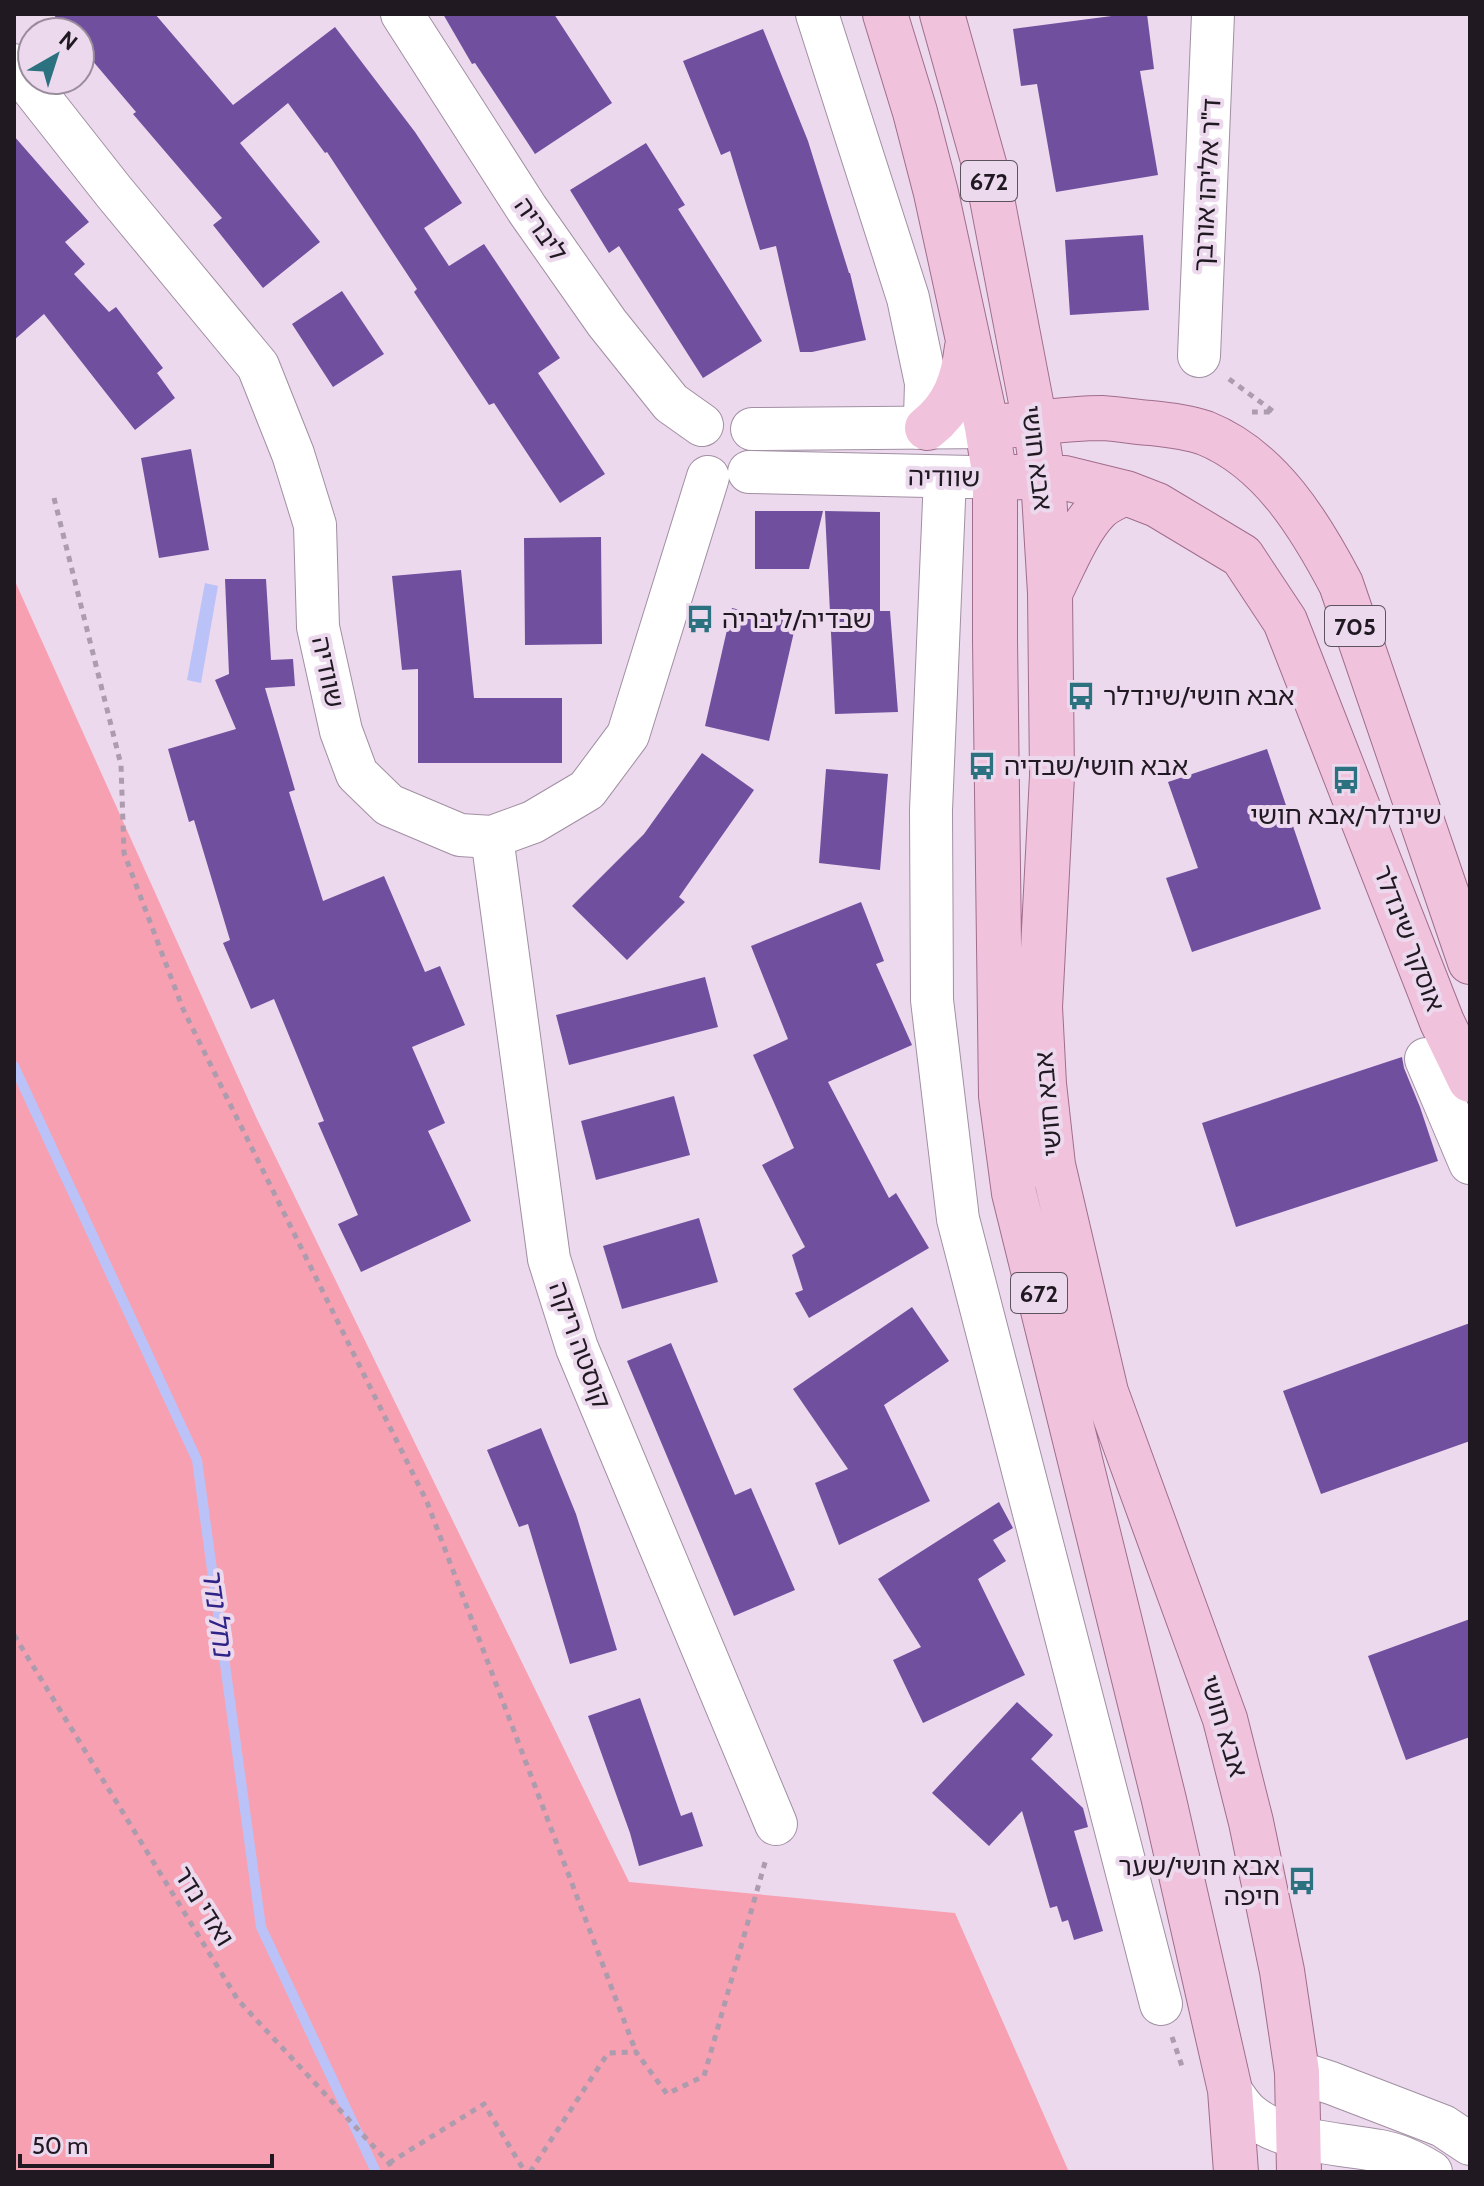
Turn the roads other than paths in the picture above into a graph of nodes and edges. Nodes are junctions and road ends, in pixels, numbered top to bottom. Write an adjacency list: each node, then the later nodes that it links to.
1 (402, 14): 12 (street, ליבריה)
2 (817, 14): 14 (street)
3 (885, 14): 7 (main road, אבא חושי / 672)
4 (942, 14): 8 (main road, אבא חושי / 672)
5 (1213, 14): 9 (street, ד"ר אליהו אורבך)
6 (14, 65): 23 (street, שוודיה)
7 (967, 345): 13 (main road, אבא חושי / 672); 14 (main road)
8 (1021, 351): 10 (main road, אוסקר שינדלר / 705); 11 (main road, אבא חושי / 672)
9 (1199, 356)
10 (1102, 418): 11 (main road, אוסקר שינדלר); 24 (main road, אוסקר שינדלר / 705)
11 (1035, 423): 13 (main road, אוסקר שינדלר); 19 (main road, אבא חושי / 672)
12 (702, 425): 15 (street, שוודיה); 17 (street)
13 (987, 427): 14 (street, שוודיה); 20 (main road, אבא חושי / 672)
14 (921, 428): 15 (street, שוודיה)
15 (752, 429): 16 (street)
16 (749, 472): 17 (street, שוודיה); 18 (street, שוודיה)
17 (708, 477): 23 (street, שוודיה)
18 (945, 477): 20 (street, שוודיה); 29 (street)
19 (1043, 477): 20 (main road, אוסקר שינדלר / 705); 21 (main road, אוסקר שינדלר / 705); 22 (main road, אבא חושי / 672)
20 (995, 478): 31 (main road, אבא חושי / 672)
21 (1126, 493): 22 (main road); 26 (main road, אוסקר שינדלר / 705)
22 (1050, 593): 30 (main road, אבא חושי / 672)
23 (492, 837): 28 (street, קוסטה ריקה)
24 (1470, 962)
25 (1426, 1059): 27 (street)
26 (1470, 1080)
27 (1470, 1163)
28 (776, 1824)
29 (1161, 2004)
30 (1297, 2072): 32 (street); 33 (main road, אבא חושי / 672)
31 (1230, 2090): 33 (street); 35 (main road, אבא חושי / 672)
32 (1470, 2144)
33 (1298, 2154): 34 (street)
34 (1423, 2167): 36 (street)
35 (1236, 2172)
36 (1374, 2172)

